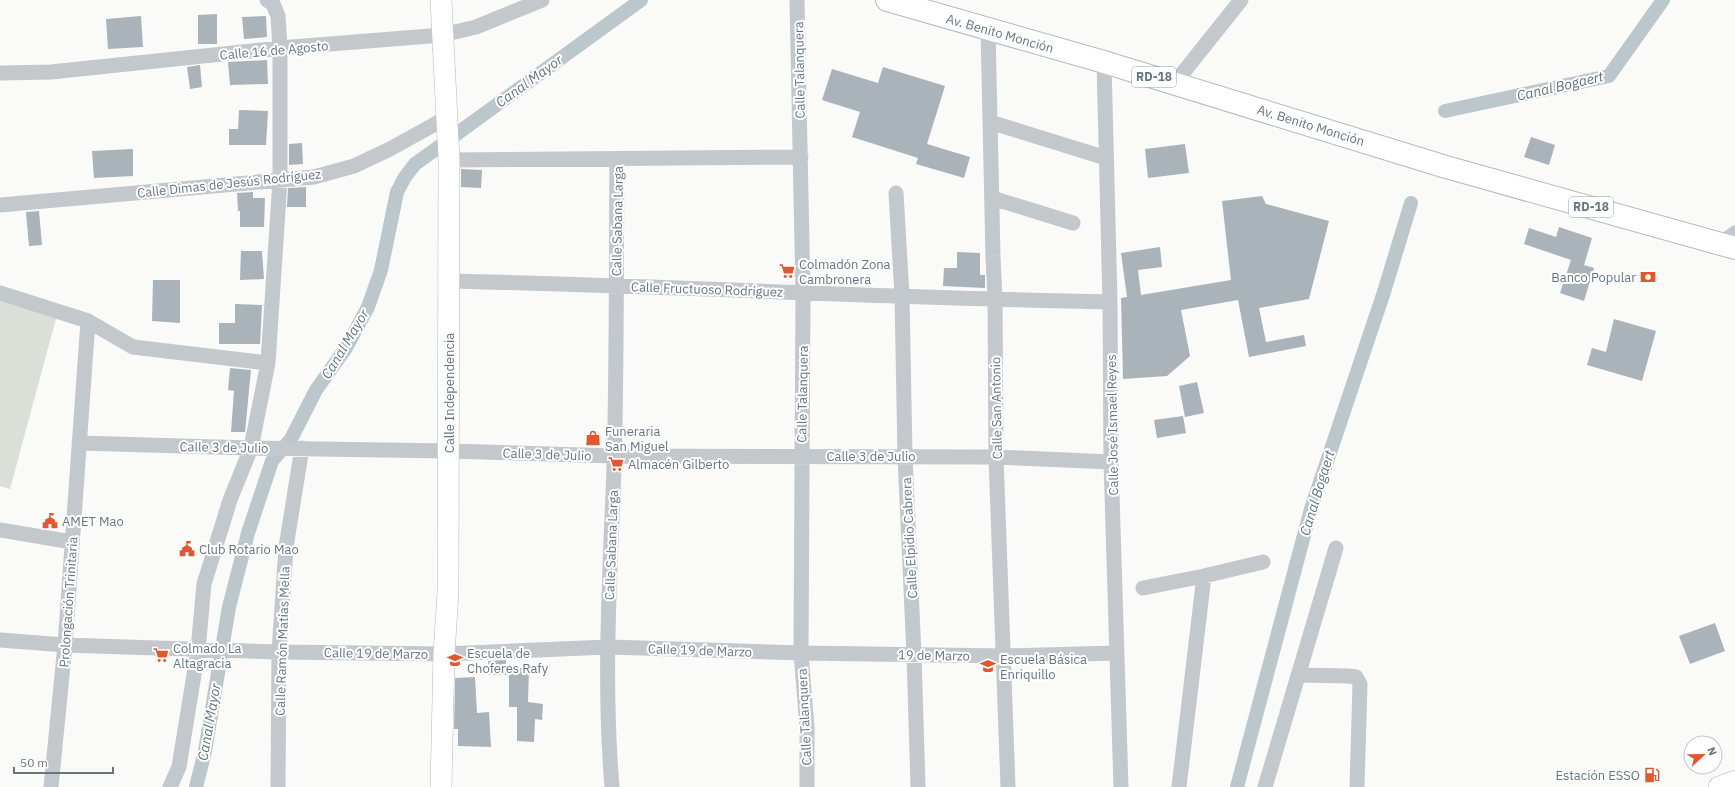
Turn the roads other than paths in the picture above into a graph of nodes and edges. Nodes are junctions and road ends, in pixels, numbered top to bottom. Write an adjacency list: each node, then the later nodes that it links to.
1 (267, 0): 9 (street)
2 (440, 0): 8 (street, Calle Independencia)
3 (542, 0): 8 (street, Calle 16 de Agosto)
4 (797, 0): 15 (street, Calle Talanquera)
5 (887, 0): 7 (main road, Av. Benito Monción / RD-18)
6 (1241, 0): 12 (street)
7 (988, 29): 10 (main road, Av. Benito Monción / RD-18); 14 (street, Calle San Antonio)
8 (442, 35): 9 (street, Calle 16 de Agosto); 13 (street, Calle Independencia)
9 (280, 48): 11 (street, Calle 16 de Agosto); 19 (street)
10 (1104, 62): 12 (main road, Av. Benito Monción / RD-18); 17 (street, Calle José Ismael Reyes)
11 (0, 73)
12 (1174, 84): 24 (main road, Av. Benito Monción / RD-18)
13 (446, 121): 16 (street, Calle Independencia); 19 (street, Calle Dimas de Jesús Rodríguez)
14 (990, 122): 17 (street); 21 (street, Calle San Antonio)
15 (801, 157): 18 (street); 27 (street, Calle Talanquera)
16 (449, 158): 18 (street); 25 (street, Calle Independencia)
17 (1106, 158): 31 (street, Calle José Ismael Reyes)
18 (617, 159): 26 (street, Calle Sabana Larga)
19 (280, 180): 22 (street, Calle Dimas de Jesús Rodríguez); 33 (street)
20 (896, 193): 29 (street, Calle Elpidio Cabrera)
21 (992, 198): 23 (street); 30 (street, Calle San Antonio)
22 (0, 205)
23 (1073, 223)
24 (1730, 241)
25 (449, 281): 26 (street, Calle Fructuoso Rodríguez); 37 (street, Calle Independencia)
26 (616, 285): 27 (street, Calle Fructuoso Rodríguez); 38 (street, Calle Sabana Larga)
27 (803, 292): 29 (street, Calle Fructuoso Rodríguez); 39 (street, Calle Talanquera)
28 (0, 294): 32 (street)
29 (902, 296): 30 (street, Calle Fructuoso Rodríguez); 40 (street, Calle Elpidio Cabrera)
30 (995, 300): 31 (street, Calle Fructuoso Rodríguez); 41 (street, Calle San Antonio)
31 (1110, 302): 42 (street, Calle José Ismael Reyes)
32 (88, 321): 33 (street); 34 (street, Prolongación Trinitaria)
33 (268, 363): 35 (street)
34 (80, 443): 35 (street, Calle 3 de Julio); 44 (street, Prolongación Trinitaria)
35 (251, 448): 36 (street, Calle 3 de Julio); 52 (street)
36 (299, 448): 37 (street, Calle 3 de Julio); 53 (street, Calle Ramón Matías Mella)
37 (449, 451): 38 (street, Calle 3 de Julio); 56 (street, Calle Independencia)
38 (614, 456): 39 (street, Calle 3 de Julio); 51 (street, Calle Sabana Larga)
39 (801, 456): 40 (street, Calle 3 de Julio); 54 (street, Calle Talanquera)
40 (906, 456): 41 (street, Calle 3 de Julio); 57 (street, Calle Elpidio Cabrera)
41 (996, 457): 42 (street, Calle 3 de Julio); 58 (street, Calle San Antonio)
42 (1111, 462): 55 (street, Calle José Ismael Reyes)
43 (0, 530): 44 (street)
44 (72, 542): 50 (street, Prolongación Trinitaria)
45 (1336, 548): 59 (street)
46 (1263, 562): 47 (street)
47 (1204, 576): 48 (street); 70 (street)
48 (1143, 588)
49 (0, 640): 50 (street, Calle 19 de Marzo)
50 (65, 645): 52 (street, Calle 19 de Marzo); 61 (street, Prolongación Trinitaria)
51 (608, 647): 54 (street, Calle 19 de Marzo); 56 (street, Calle 19 de Marzo); 65 (street, Calle Sabana Larga)
52 (205, 650): 53 (street, Calle 19 de Marzo); 62 (street)
53 (279, 652): 56 (street, Calle 19 de Marzo); 63 (street, Calle Ramón Matías Mella)
54 (801, 653): 57 (street, 19 de Marzo); 66 (street, Calle Talanquera)
55 (1116, 653): 58 (street, 19 de Marzo); 69 (street, Calle José Ismael Reyes)
56 (444, 654): 64 (street, Calle Independencia)
57 (914, 655): 58 (street, 19 de Marzo); 67 (street, Calle Elpidio Cabrera)
58 (1004, 656): 68 (street, Calle San Antonio)
59 (1298, 675): 71 (street); 72 (street)
60 (1735, 781): 73 (street)
61 (51, 787)
62 (170, 787)
63 (278, 787)
64 (441, 787)
65 (612, 787)
66 (807, 787)
67 (918, 787)
68 (1008, 787)
69 (1121, 787)
70 (1179, 787)
71 (1265, 787)
72 (1357, 787)
73 (1719, 787)

